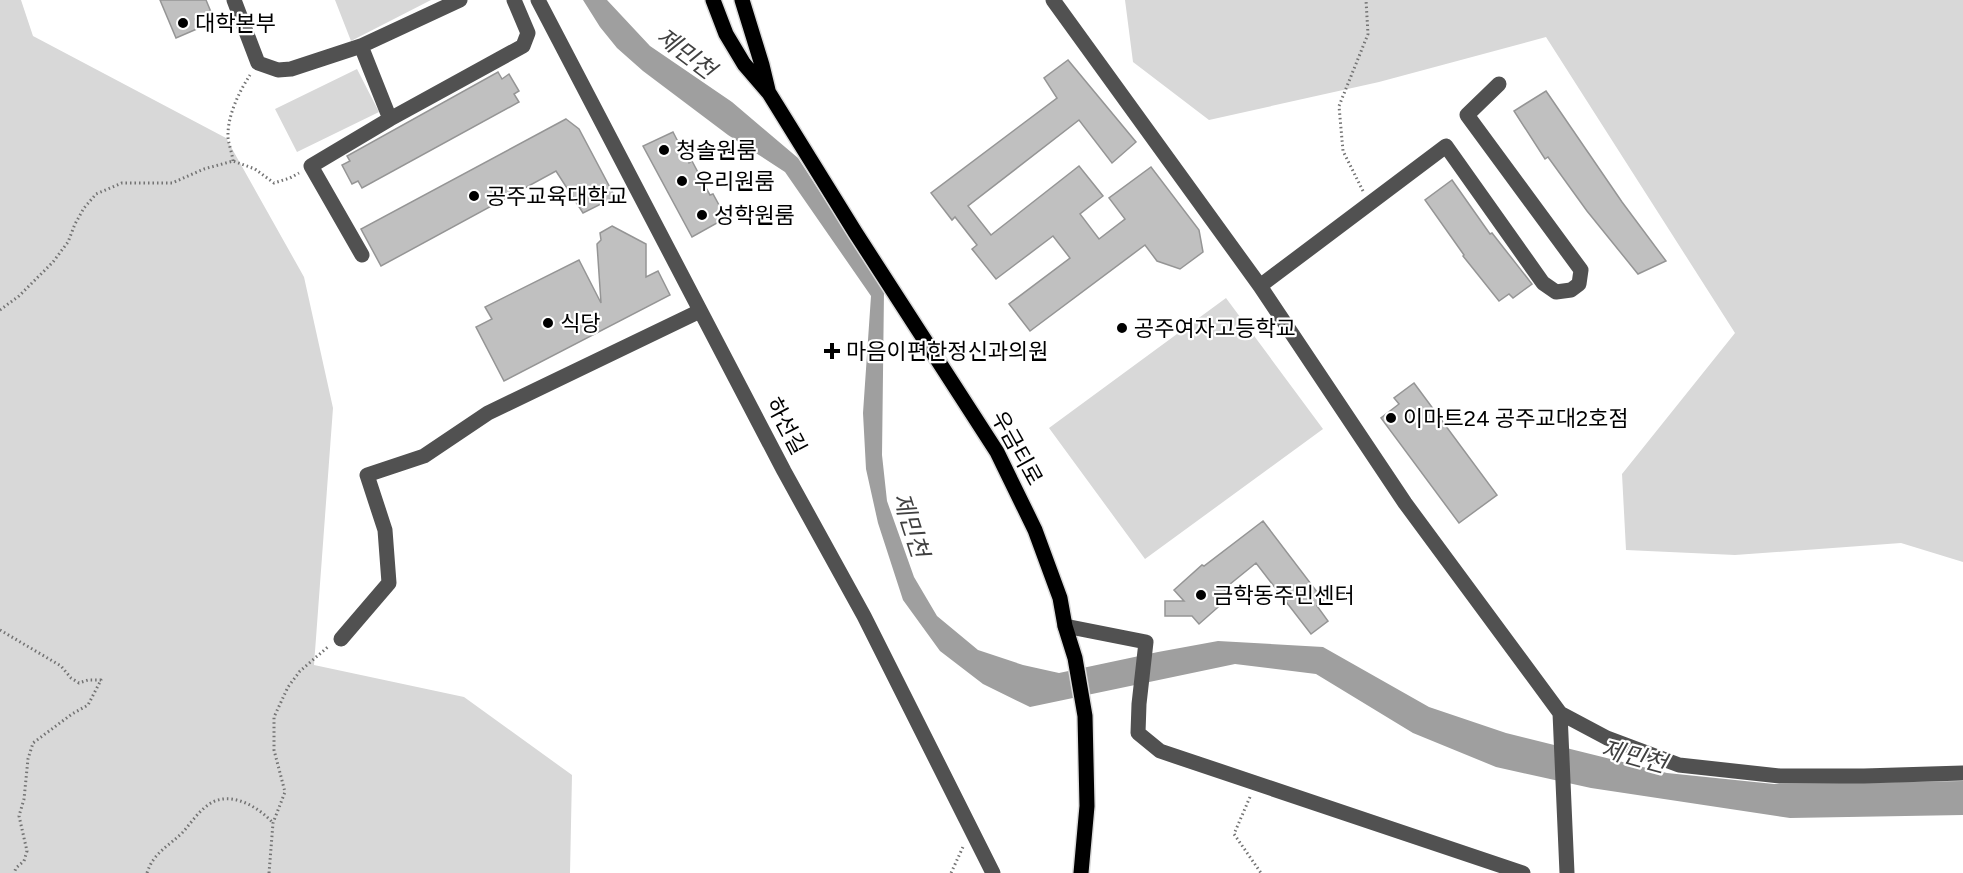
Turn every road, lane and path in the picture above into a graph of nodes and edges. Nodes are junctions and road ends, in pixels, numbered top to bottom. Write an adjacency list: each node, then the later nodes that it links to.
1 (234, 0): 10 (street)
2 (460, 0): 9 (street)
3 (514, 0): 13 (street)
4 (538, 0): 20 (street, 하선길)
5 (713, 0): 12 (main road, 우금티로)
6 (742, 0): 12 (main road, 우금티로)
7 (1053, 0): 18 (street)
8 (1366, 0): 16 (path)
9 (361, 46): 10 (street); 13 (street)
10 (258, 63): 14 (path)
11 (1499, 84): 16 (street)
12 (769, 93): 21 (main road, 우금티로)
13 (390, 119): 15 (street)
14 (234, 161): 15 (path); 19 (path)
15 (311, 166): 17 (street)
16 (1367, 204): 18 (street)
17 (362, 255)
18 (1260, 286): 24 (street)
19 (0, 310)
20 (700, 311): 23 (street); 28 (street, 하선길)
21 (1065, 626): 26 (street); 34 (main road, 우금티로)
22 (0, 630): 29 (path)
23 (341, 639): 27 (path)
24 (1560, 713): 25 (street); 37 (street)
25 (1963, 773)
26 (1255, 783): 35 (path); 36 (street)
27 (273, 824): 30 (path); 31 (path)
28 (973, 833): 32 (path); 33 (street, 하선길)
29 (14, 873)
30 (147, 873)
31 (269, 873)
32 (951, 873)
33 (993, 873)
34 (1081, 873)
35 (1261, 873)
36 (1523, 873)
37 (1567, 873)

